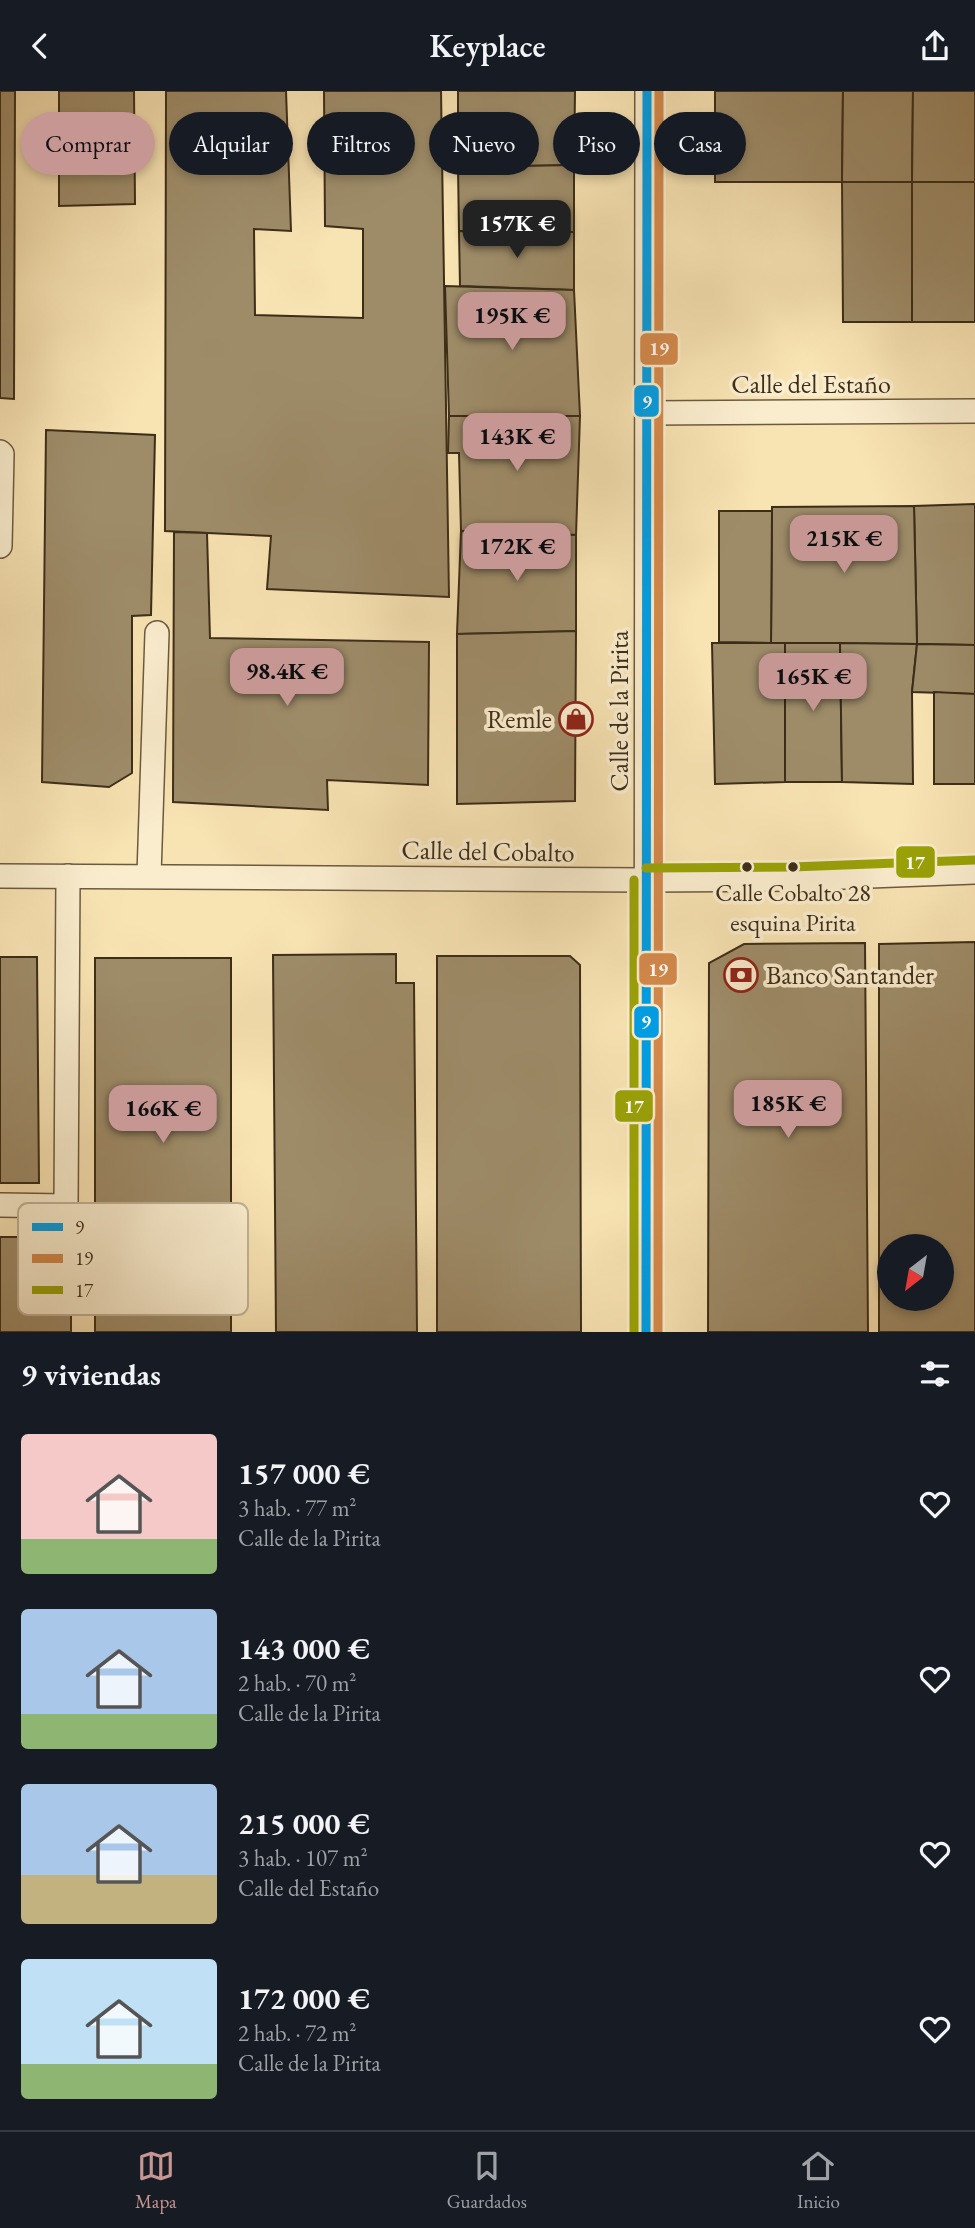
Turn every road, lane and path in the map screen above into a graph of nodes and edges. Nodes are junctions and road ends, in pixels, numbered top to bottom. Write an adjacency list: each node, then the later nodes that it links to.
1 (647, 91): 3 (street, Calle de la Pirita)
2 (975, 411): 3 (street, Calle del Estaño)
3 (647, 413): 11 (street, Calle de la Pirita)
4 (0, 452): 5 (street)
5 (0, 545)
6 (157, 633): 10 (street)
7 (975, 872): 11 (street, Calle del Cobalto)
8 (0, 876): 9 (street, Calle del Cobalto)
9 (68, 876): 10 (street, Calle del Cobalto); 12 (street)
10 (149, 876): 11 (street, Calle del Cobalto)
11 (646, 880): 15 (street, Calle de la Pirita)
12 (66, 1203)
13 (0, 1205): 14 (street)
14 (18, 1205)
15 (646, 1332)

